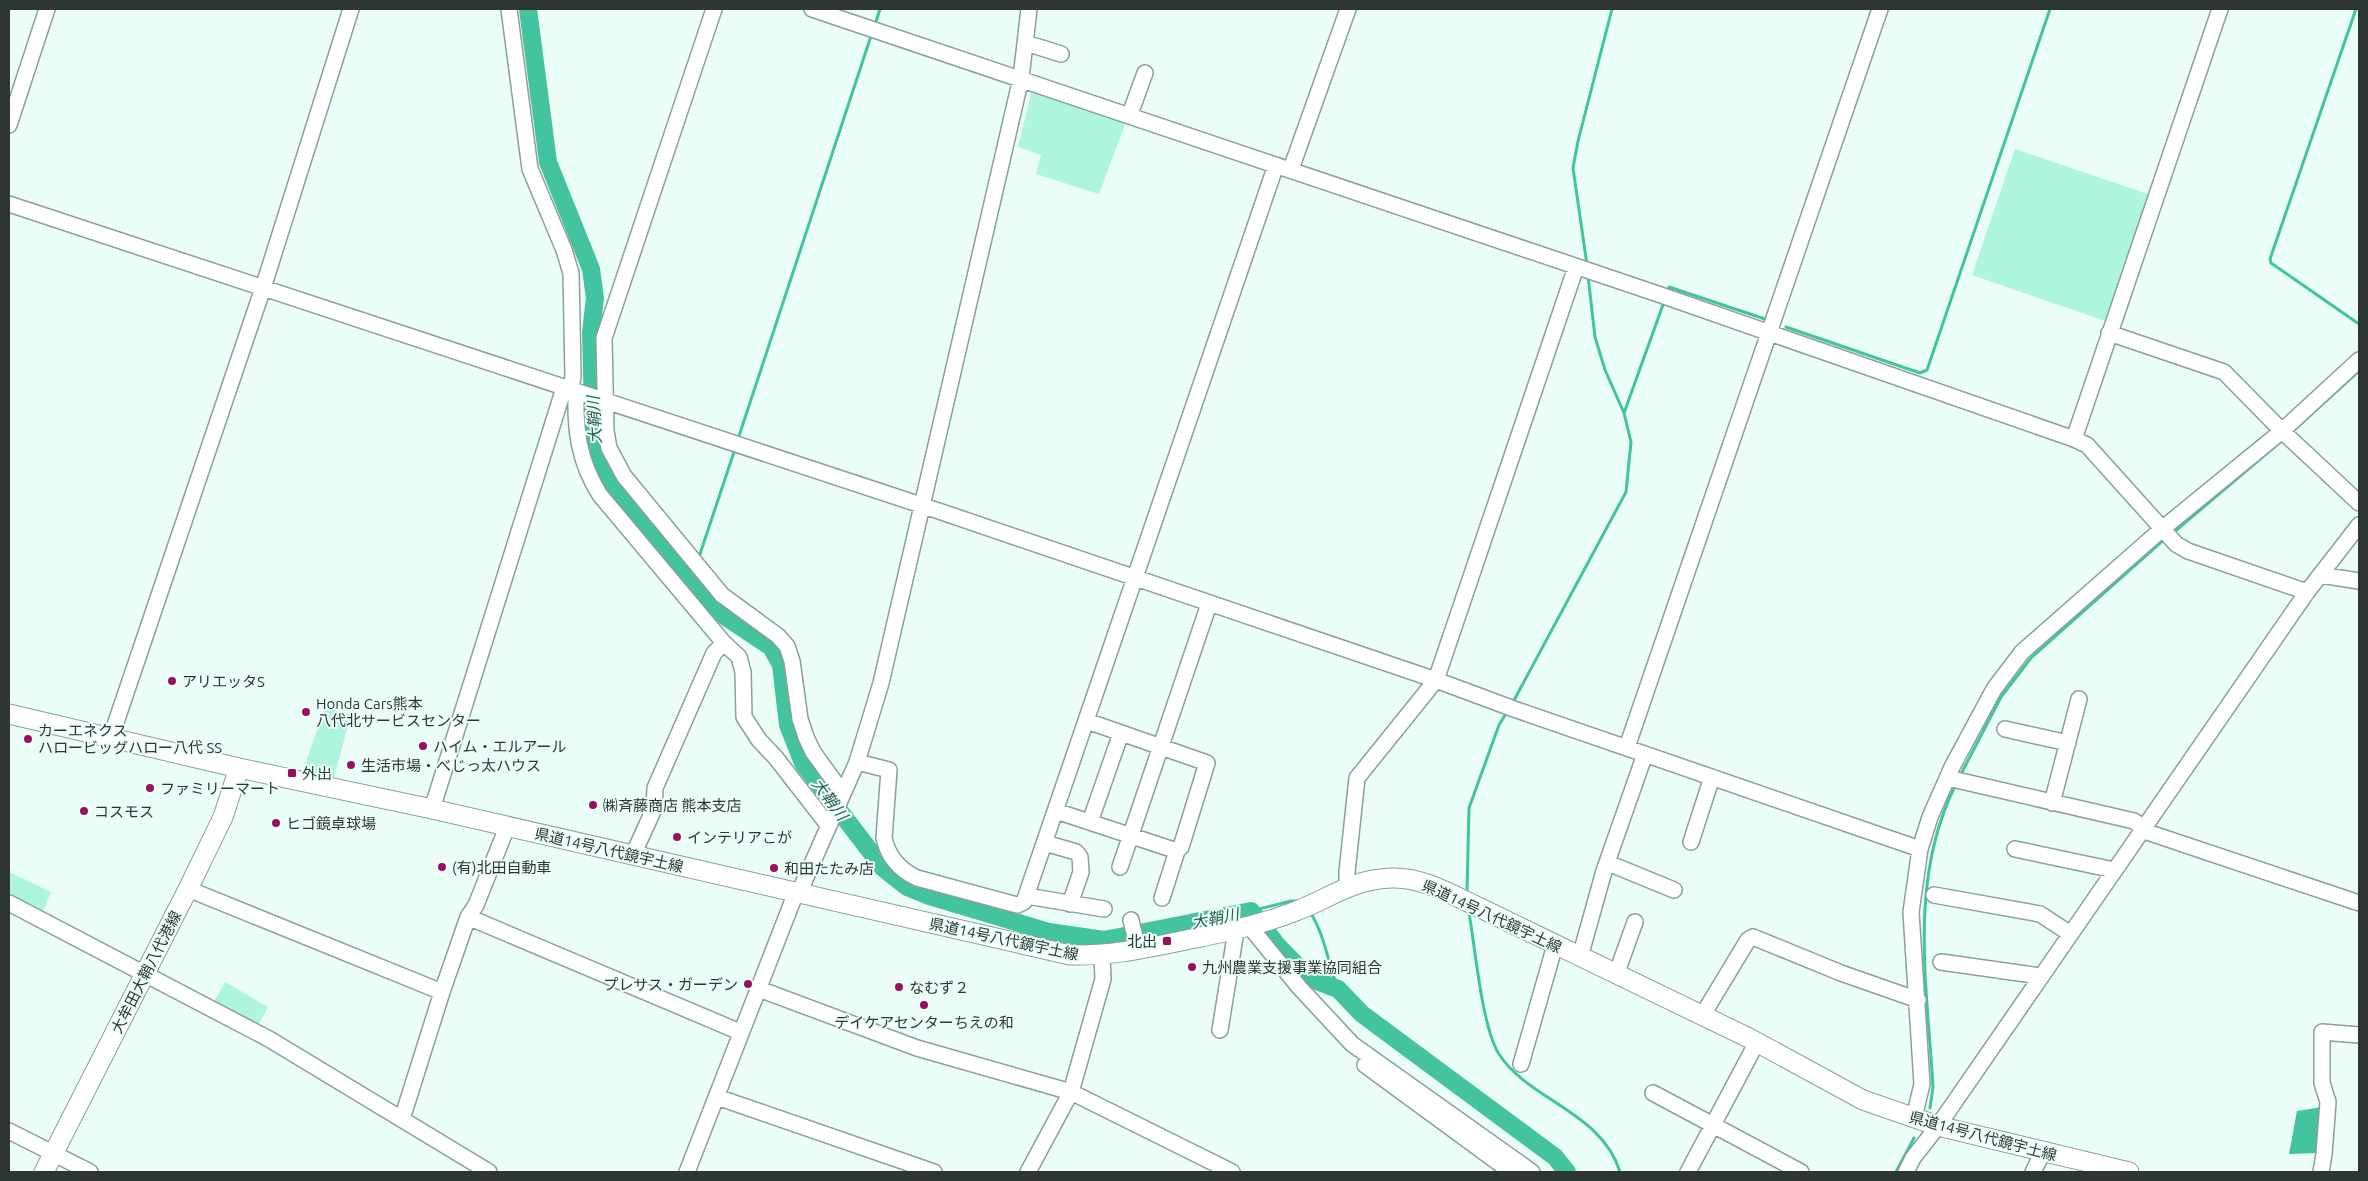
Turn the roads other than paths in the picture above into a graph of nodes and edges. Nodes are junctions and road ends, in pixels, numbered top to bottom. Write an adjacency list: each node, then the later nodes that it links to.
1 (47, 9): 15 (street)
2 (351, 9): 20 (street)
3 (509, 9): 24 (street)
4 (714, 9): 25 (street)
5 (812, 9): 13 (street)
6 (1029, 9): 10 (street)
7 (1348, 9): 17 (street)
8 (1880, 9): 21 (street)
9 (2220, 9): 22 (street)
10 (1026, 44): 11 (street); 13 (street)
11 (1061, 54)
12 (1145, 74): 14 (street)
13 (1021, 78): 14 (street); 29 (street)
14 (1130, 114): 16 (street)
15 (9, 125)
16 (1276, 165): 17 (street); 33 (street)
17 (1291, 169): 19 (street)
18 (9, 204): 20 (street)
19 (1578, 268): 21 (street); 38 (street)
20 (263, 288): 24 (street); 44 (street)
21 (1768, 333): 27 (street); 47 (street)
22 (2109, 333): 26 (street); 27 (street)
23 (2359, 360): 26 (street)
24 (573, 391): 25 (street); 37 (street); 55 (street)
25 (604, 400): 29 (street); 53 (street)
26 (2286, 435): 28 (street); 31 (street)
27 (2074, 439): 31 (street)
28 (2359, 503)
29 (921, 506): 33 (street); 49 (street)
30 (2357, 531): 32 (street)
31 (2168, 535): 35 (street); 52 (street)
32 (2320, 575): 34 (street); 35 (street)
33 (1135, 578): 36 (street); 41 (street)
34 (2359, 581)
35 (2307, 592): 59 (street)
36 (1209, 604): 38 (street); 46 (street)
37 (724, 643): 57 (street); 67 (street)
38 (1436, 680): 47 (street); 71 (street)
39 (2079, 699): 45 (street)
40 (9, 714): 44 (main road, 県道14号八代鏡宇土線)
41 (1087, 721): 43 (street); 56 (street)
42 (2005, 729): 45 (street)
43 (1121, 733): 46 (street); 58 (street)
44 (111, 737): 50 (main road, 県道14号八代鏡宇土線)
45 (2068, 743): 54 (street)
46 (1160, 747): 61 (street); 66 (street)
47 (1627, 747): 48 (street)
48 (1645, 754): 51 (street); 68 (street)
49 (857, 762): 53 (street); 76 (street)
50 (239, 768): 55 (main road, 県道14号八代鏡宇土線); 72 (main road, 大牟田大鞘八代港線)
51 (1712, 777): 62 (street); 64 (street)
52 (1958, 781): 54 (street); 64 (street)
53 (841, 794): 57 (street)
54 (2052, 804): 59 (street)
55 (432, 809): 60 (main road, 県道14号八代鏡宇土線)
56 (1056, 811): 58 (street); 63 (street)
57 (829, 822): 74 (street)
58 (1090, 822): 61 (street)
59 (2143, 826): 70 (street); 80 (street)
60 (508, 827): 67 (main road, 県道14号八代鏡宇土線); 82 (street)
61 (1130, 836): 66 (street); 69 (street)
62 (1691, 842)
63 (1045, 843): 76 (street); 79 (street)
64 (1920, 848): 98 (street)
65 (2015, 848): 70 (street)
66 (1177, 851): 77 (street)
67 (633, 855): 74 (main road, 県道14号八代鏡宇土線)
68 (1608, 863): 73 (street); 90 (street)
69 (1120, 867)
70 (2114, 870): 86 (street)
71 (1347, 886): 85 (main road, 県道14号八代鏡宇土線); 87 (main road, 県道14号八代鏡宇土線)
72 (188, 889): 92 (main road, 大牟田大鞘八代港線); 97 (street)
73 (1674, 890)
74 (798, 893): 89 (main road, 県道14号八代鏡宇土線); 96 (street)
75 (1934, 895): 86 (street)
76 (1027, 896): 79 (street)
77 (1162, 898)
78 (9, 902): 92 (street)
79 (1070, 904): 81 (street)
80 (2359, 904)
81 (1104, 909)
82 (468, 917): 97 (street); 101 (street)
83 (1131, 920): 88 (street)
84 (1635, 922): 93 (street)
85 (1245, 928): 88 (main road, 県道14号八代鏡宇土線); 95 (street); 100 (street)
86 (2069, 933): 94 (street)
87 (1555, 945): 90 (main road, 県道14号八代鏡宇土線); 104 (street)
88 (1137, 946): 89 (main road, 県道14号八代鏡宇土線)
89 (1102, 956): 105 (street)
90 (1580, 957): 93 (main road, 県道14号八代鏡宇土線)
91 (1941, 962): 94 (street)
92 (146, 973): 109 (street); 114 (main road, 大牟田大鞘八代港線)
93 (1616, 975): 99 (main road, 県道14号八代鏡宇土線)
94 (2040, 976): 111 (street)
95 (1299, 987): 122 (street); 123 (street)
96 (759, 990): 101 (street); 105 (street)
97 (442, 992): 109 (street)
98 (1918, 1000): 99 (street); 108 (street)
99 (1702, 1016): 103 (main road, 県道14号八代鏡宇土線)
100 (1220, 1030)
101 (740, 1032): 107 (street)
102 (2359, 1035): 129 (street)
103 (1757, 1042): 108 (main road, 県道14号八代鏡宇土線); 110 (street)
104 (1521, 1064)
105 (1071, 1092): 120 (street); 121 (street)
106 (1653, 1093): 110 (street)
107 (717, 1097): 118 (street); 119 (street)
108 (1914, 1118): 111 (main road, 県道14号八代鏡宇土線)
109 (402, 1120): 117 (street)
110 (1713, 1124): 124 (street); 125 (street)
111 (1938, 1126): 113 (main road, 県道14号八代鏡宇土線); 126 (street)
112 (9, 1131): 114 (street)
113 (2043, 1152): 127 (street); 128 (main road, 県道14号八代鏡宇土線)
114 (53, 1154): 115 (main road, 大牟田大鞘八代港線); 116 (street)
115 (44, 1172)
116 (90, 1172)
117 (489, 1172)
118 (687, 1172)
119 (934, 1172)
120 (1028, 1172)
121 (1232, 1172)
122 (1511, 1172)
123 (1532, 1172)
124 (1688, 1172)
125 (1800, 1172)
126 (1906, 1172)
127 (2034, 1172)
128 (2129, 1172)
129 (2320, 1172)

